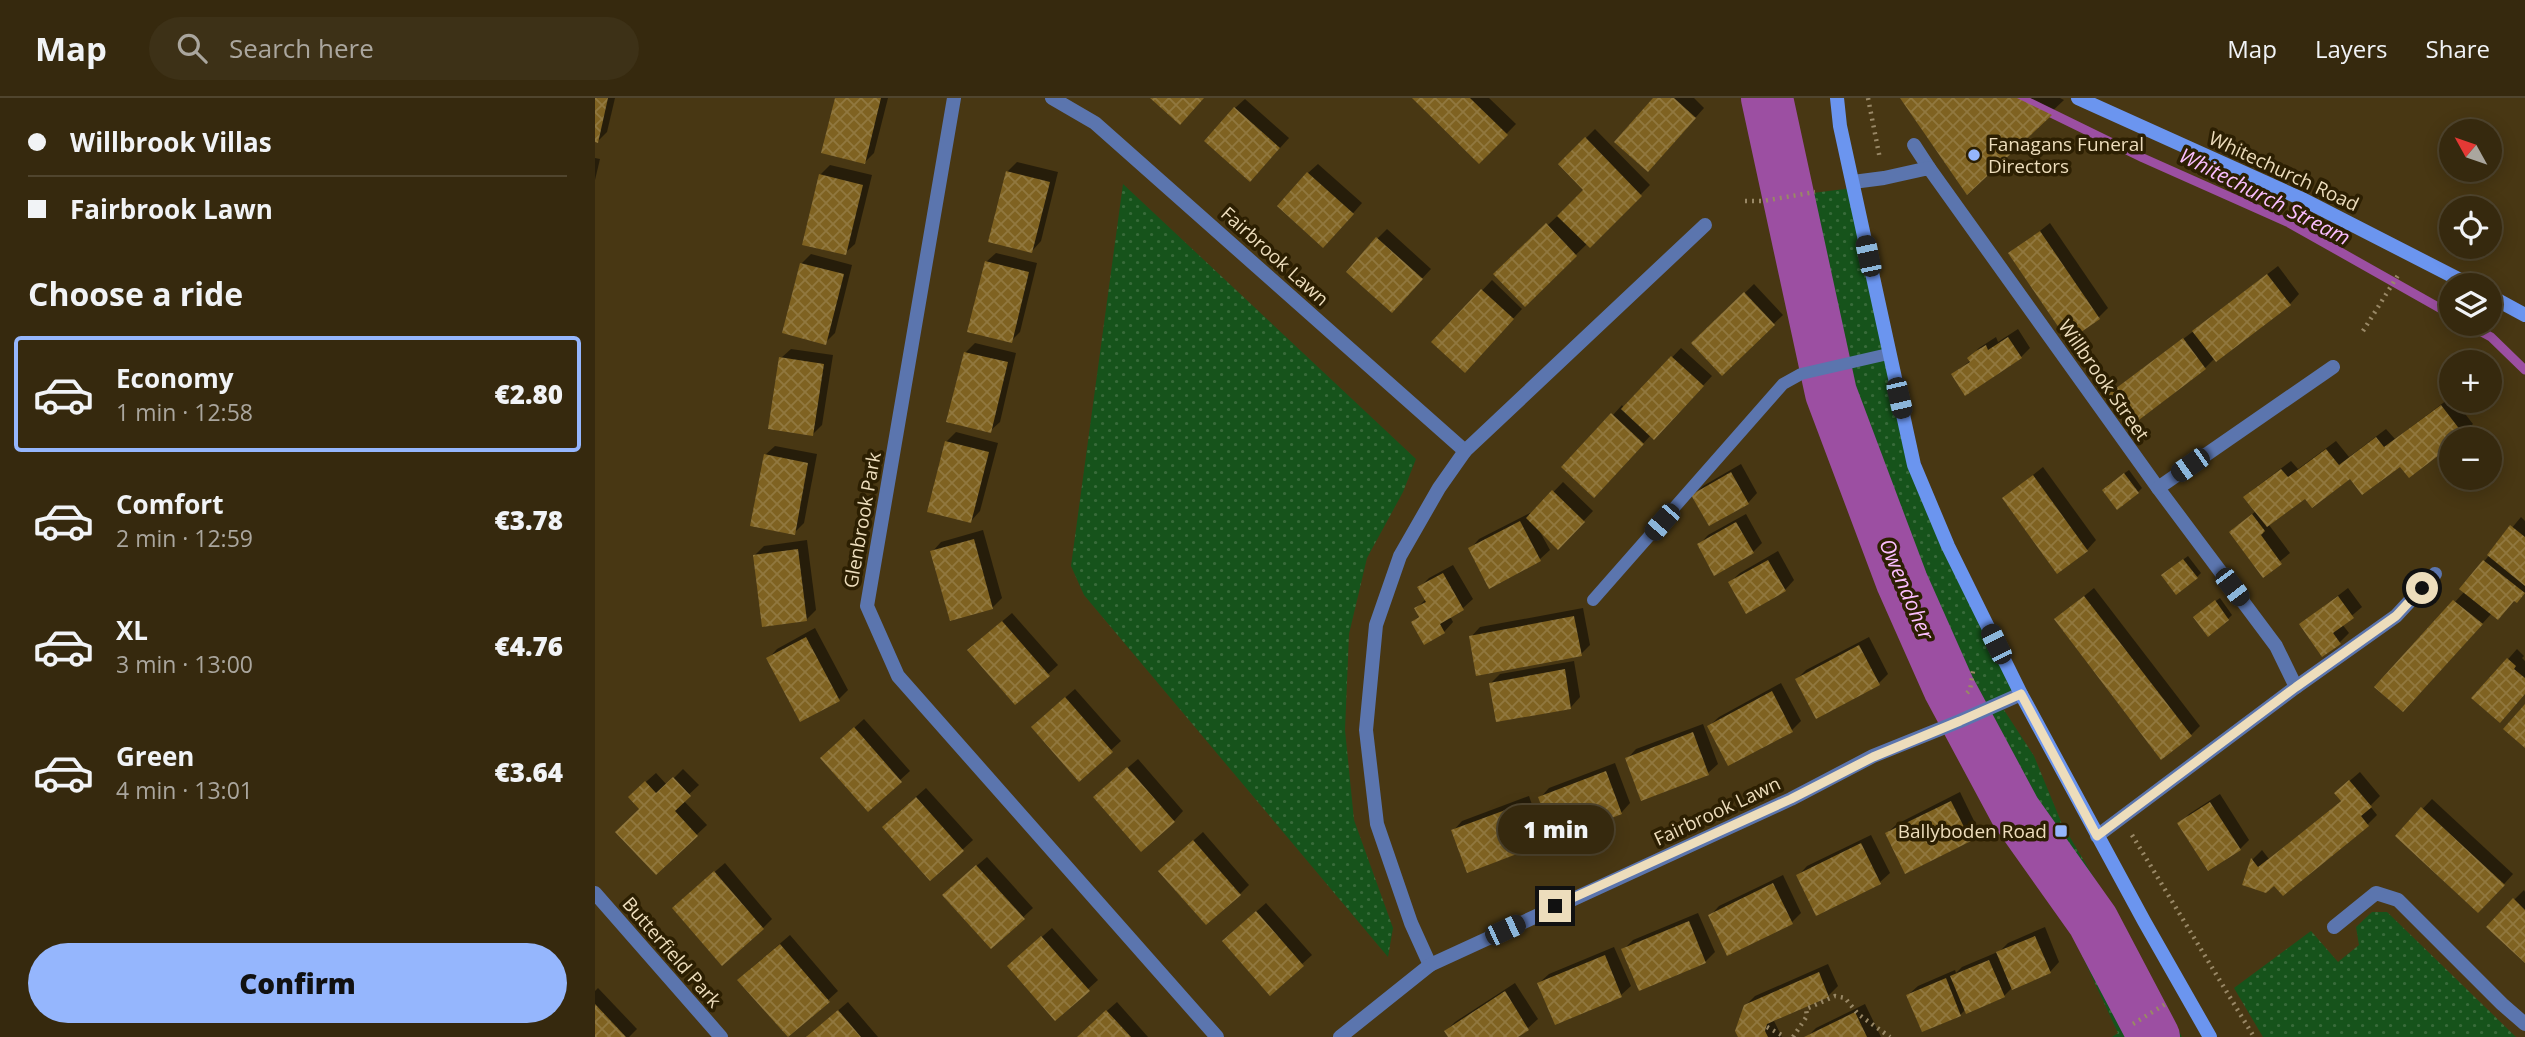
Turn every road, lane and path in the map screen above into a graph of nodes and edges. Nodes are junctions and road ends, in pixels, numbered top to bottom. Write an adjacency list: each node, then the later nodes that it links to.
1 (954, 98): 38 (street, Glenbrook Park)
2 (1052, 98): 20 (street, Fairbrook Lawn)
3 (1837, 98): 9 (main road)
4 (1868, 98): 7 (path)
5 (2078, 98): 13 (main road, Whitechurch Road)
6 (1914, 145): 8 (street, Willbrook Street)
7 (1881, 163)
8 (1930, 167): 9 (street); 21 (street, Willbrook Street)
9 (1853, 182): 18 (main road)
10 (1815, 192): 11 (path)
11 (1745, 201)
12 (1706, 225): 20 (street)
13 (2447, 273)
14 (2395, 281): 17 (path)
15 (2502, 303): 16 (main road)
16 (2525, 315)
17 (2363, 331)
18 (1888, 354): 23 (lane); 26 (main road)
19 (2333, 366): 21 (street)
20 (1465, 451): 32 (street)
21 (2158, 488): 25 (street, Willbrook Street)
22 (2435, 574): 25 (street)
23 (1593, 600)
24 (1973, 671): 27 (path)
25 (2296, 687): 29 (street)
26 (2021, 694): 29 (main road); 32 (street, Fairbrook Lawn)
27 (1963, 697)
28 (2132, 835): 44 (path)
29 (2097, 836): 43 (main road)
30 (595, 893): 37 (street, Butterfield Park)
31 (2334, 927): 35 (street)
32 (1430, 965): 39 (street, Fairbrook Lawn)
33 (2167, 1003): 34 (path)
34 (2133, 1024)
35 (2525, 1024)
36 (1767, 1027): 40 (path)
37 (721, 1037)
38 (1217, 1037)
39 (1340, 1037)
40 (1786, 1037)
41 (1793, 1037): 42 (path)
42 (1889, 1037)
43 (2210, 1037)
44 (2254, 1037)

